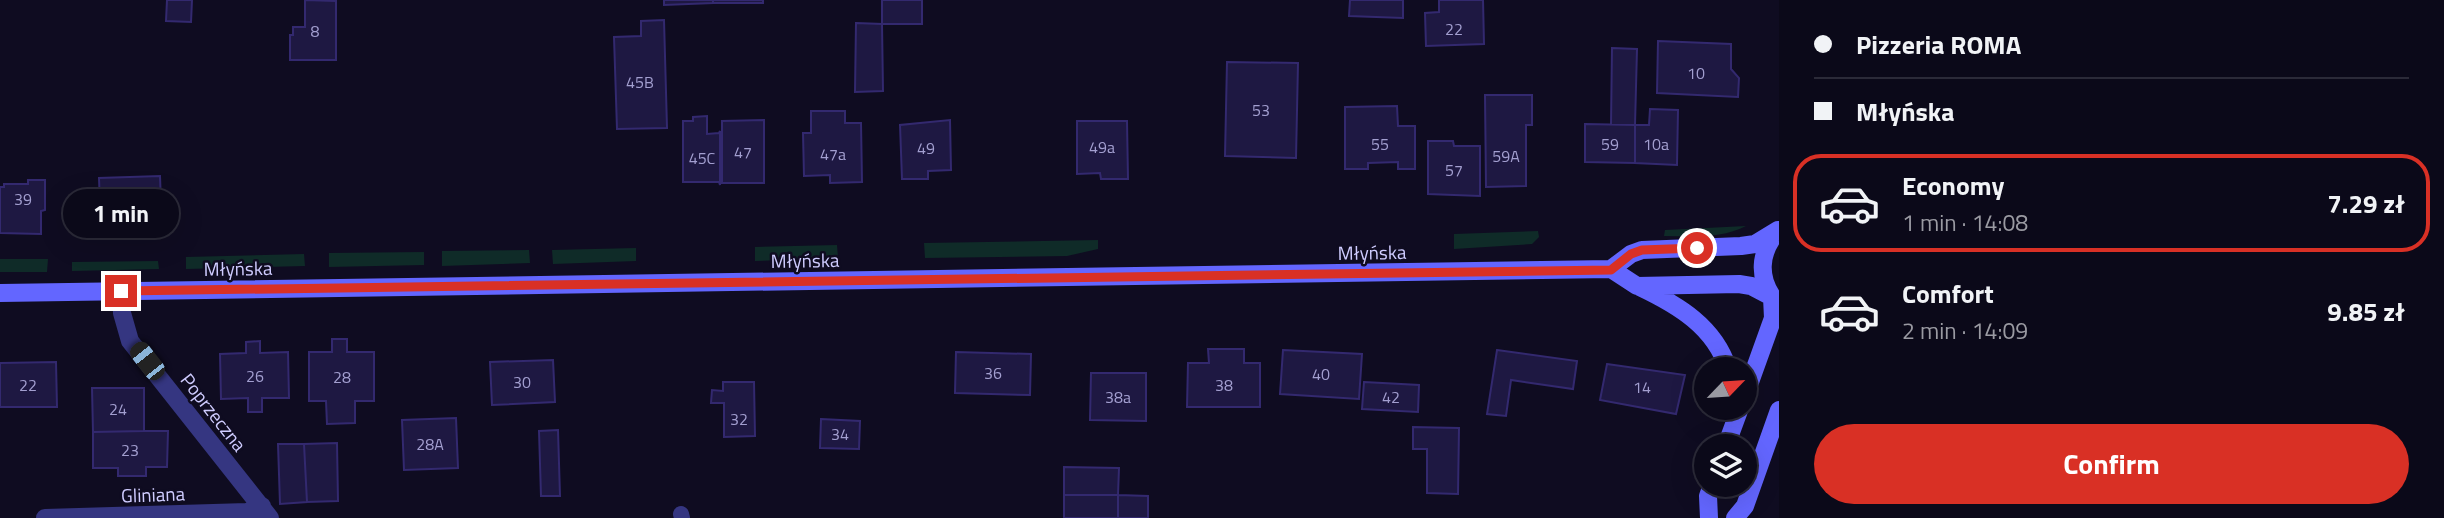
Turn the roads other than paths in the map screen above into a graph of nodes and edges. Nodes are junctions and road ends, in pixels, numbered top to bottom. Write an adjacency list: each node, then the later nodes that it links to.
1 (1779, 230): 2 (street); 6 (street)
2 (1611, 270): 3 (street); 4 (street, Młyńska)
3 (1637, 286): 6 (street); 7 (street)
4 (121, 291): 5 (street, Młyńska); 11 (street, Poprzeczna)
5 (0, 293)
6 (1775, 301): 8 (street)
7 (1722, 357)
8 (1757, 363)
9 (1779, 410): 14 (street)
10 (1708, 497): 13 (street)
11 (266, 512): 12 (street, Gliniana)
12 (45, 518)
13 (1709, 518)
14 (1735, 518)

